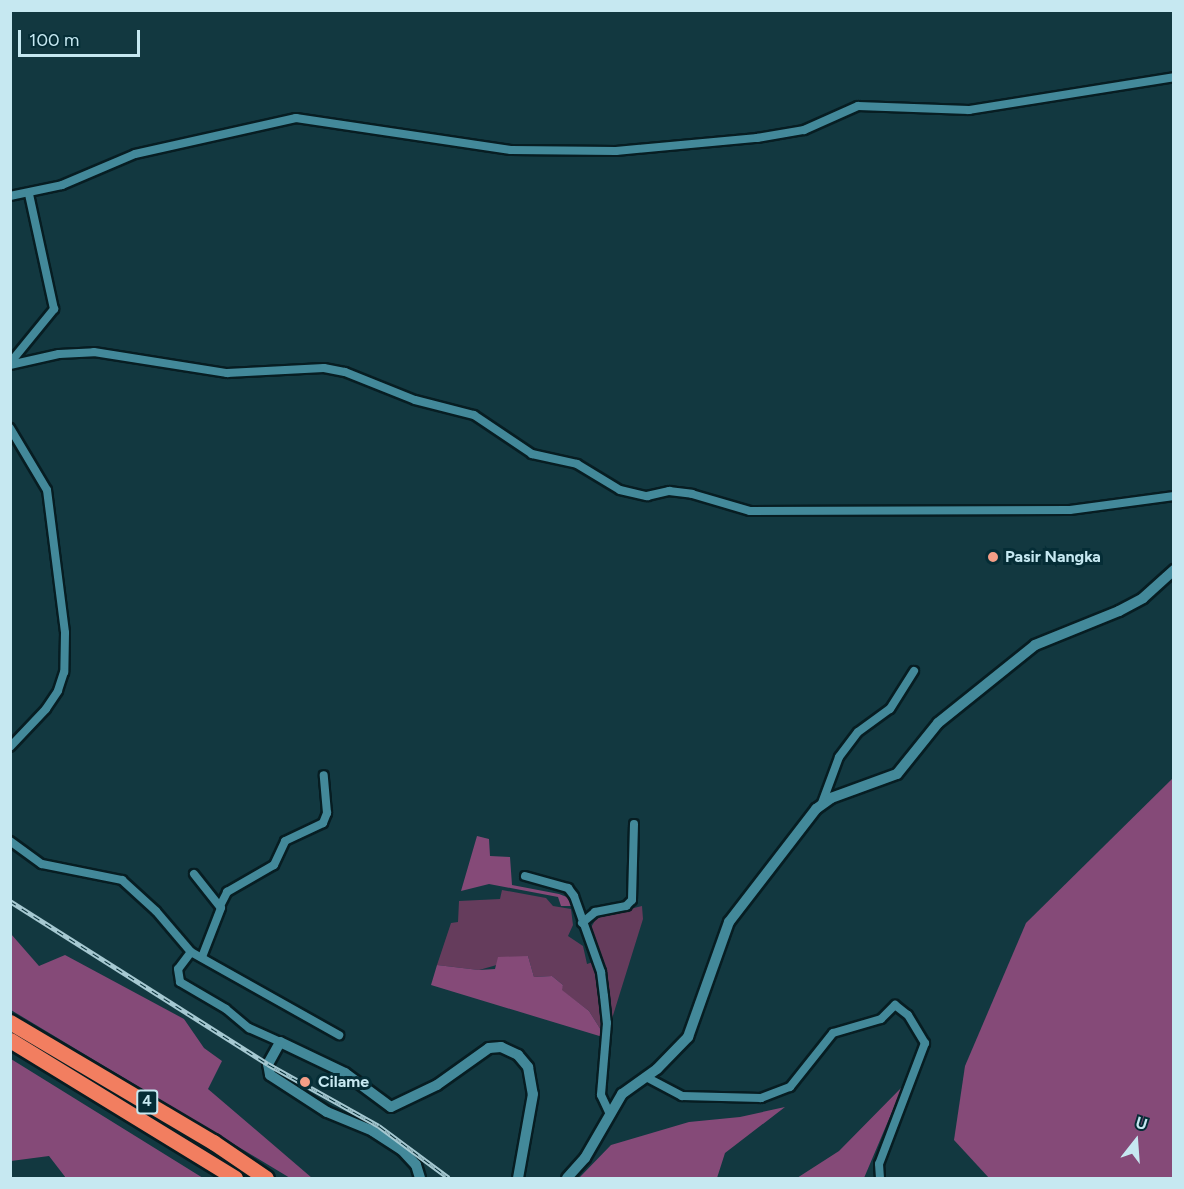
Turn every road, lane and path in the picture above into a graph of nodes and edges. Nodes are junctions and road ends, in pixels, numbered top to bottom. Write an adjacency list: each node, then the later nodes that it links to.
1 (1173, 76): 2 (street)
2 (29, 194): 3 (street); 4 (street)
3 (10, 196)
4 (10, 364): 6 (street)
5 (10, 428): 9 (street)
6 (1173, 496)
7 (1173, 570): 11 (street)
8 (914, 671): 11 (street)
9 (10, 747)
10 (324, 775): 16 (street)
11 (822, 804): 24 (street)
12 (634, 824): 17 (street)
13 (10, 841): 18 (street)
14 (194, 874): 16 (street)
15 (525, 876): 17 (street)
16 (220, 906): 19 (street)
17 (582, 923): 25 (street)
18 (191, 952): 19 (street); 23 (street)
19 (202, 957): 21 (street)
20 (10, 1022): 27 (highway, 4)
21 (339, 1035)
22 (10, 1040): 26 (highway, 4)
23 (280, 1042): 28 (street); 29 (street)
24 (646, 1077): 25 (street); 31 (street)
25 (610, 1114): 30 (street)
26 (235, 1179)
27 (266, 1179)
28 (420, 1179)
29 (518, 1179)
30 (567, 1179)
31 (880, 1179)

